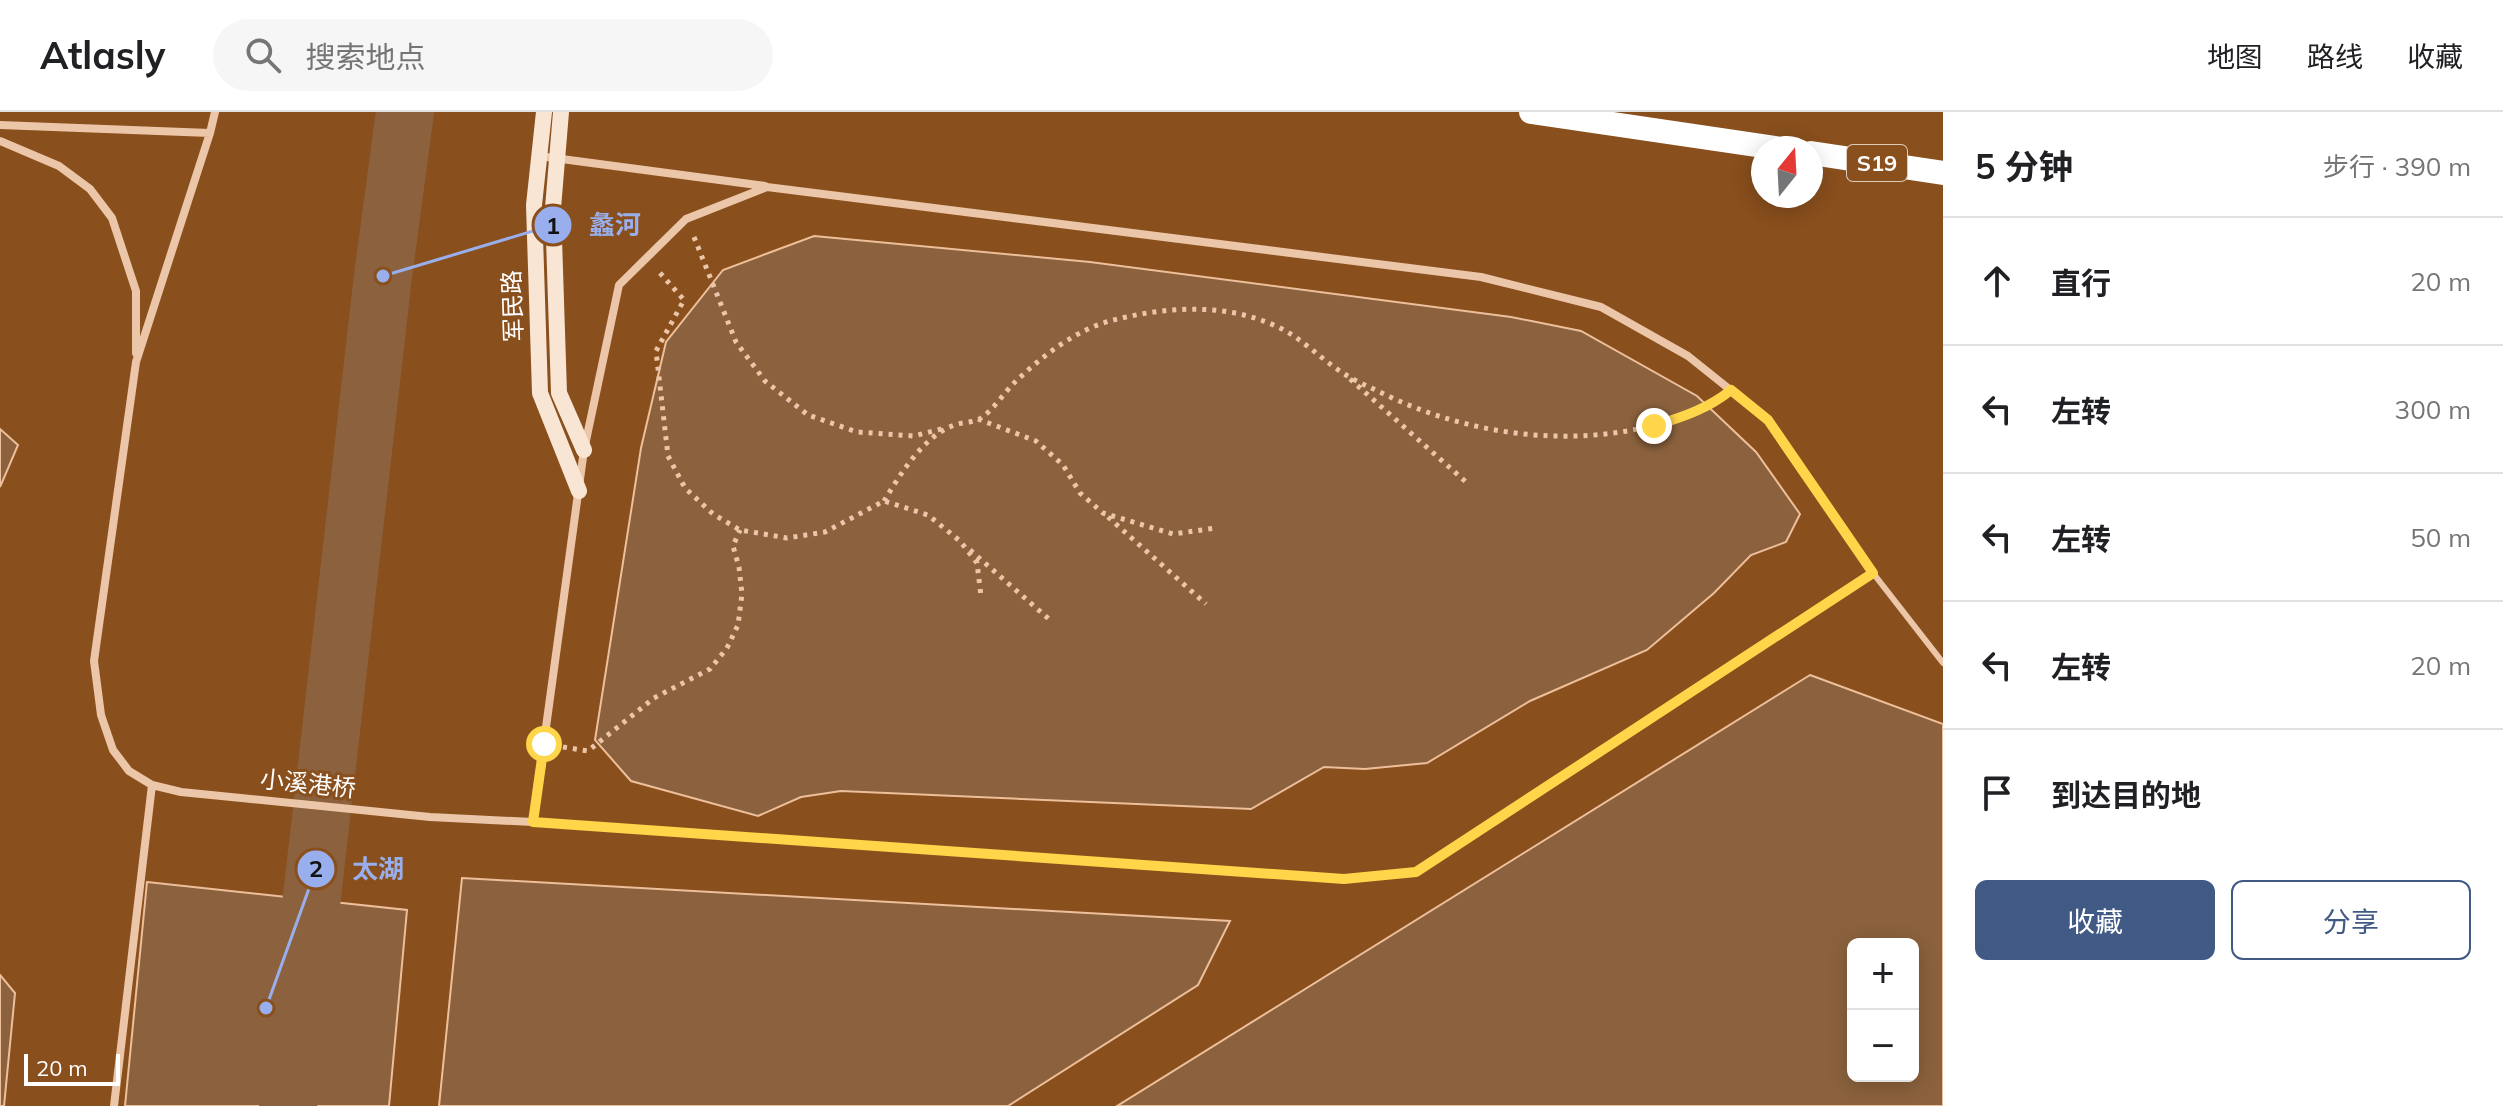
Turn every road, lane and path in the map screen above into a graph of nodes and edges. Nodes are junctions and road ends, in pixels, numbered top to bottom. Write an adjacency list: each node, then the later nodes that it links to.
1 (215, 112): 6 (street)
2 (544, 112): 10 (street, 军民路)
3 (561, 112): 11 (street, 军民路)
4 (1531, 112): 8 (highway)
5 (0, 125): 6 (street)
6 (210, 133): 16 (street)
7 (0, 141): 16 (street)
8 (1751, 144)
9 (1823, 155): 12 (highway, S19)
10 (539, 156): 11 (street); 23 (street, 军民路)
11 (557, 160): 13 (street); 21 (street, 军民路)
12 (1943, 173)
13 (767, 187): 14 (street); 18 (street)
14 (686, 219): 15 (street); 20 (path)
15 (646, 258): 21 (street); 27 (path)
16 (136, 362): 35 (street)
17 (1345, 374): 18 (path); 19 (path); 22 (path)
18 (1731, 390): 29 (street)
19 (981, 418): 20 (path); 25 (path)
20 (949, 427): 24 (path)
21 (584, 450): 23 (street)
22 (1466, 482)
23 (579, 491): 36 (street)
24 (884, 501): 27 (path); 28 (path)
25 (1103, 513): 26 (path); 31 (path)
26 (1216, 528)
27 (740, 530): 34 (path)
28 (960, 541): 30 (path); 32 (path)
29 (1873, 573): 33 (lane); 36 (street, 小溪港桥)
30 (981, 596)
31 (1206, 604)
32 (1050, 620)
33 (1943, 663)
34 (588, 751)
35 (152, 785): 36 (street, 小溪港桥); 37 (street)
36 (533, 822)
37 (114, 1106)

